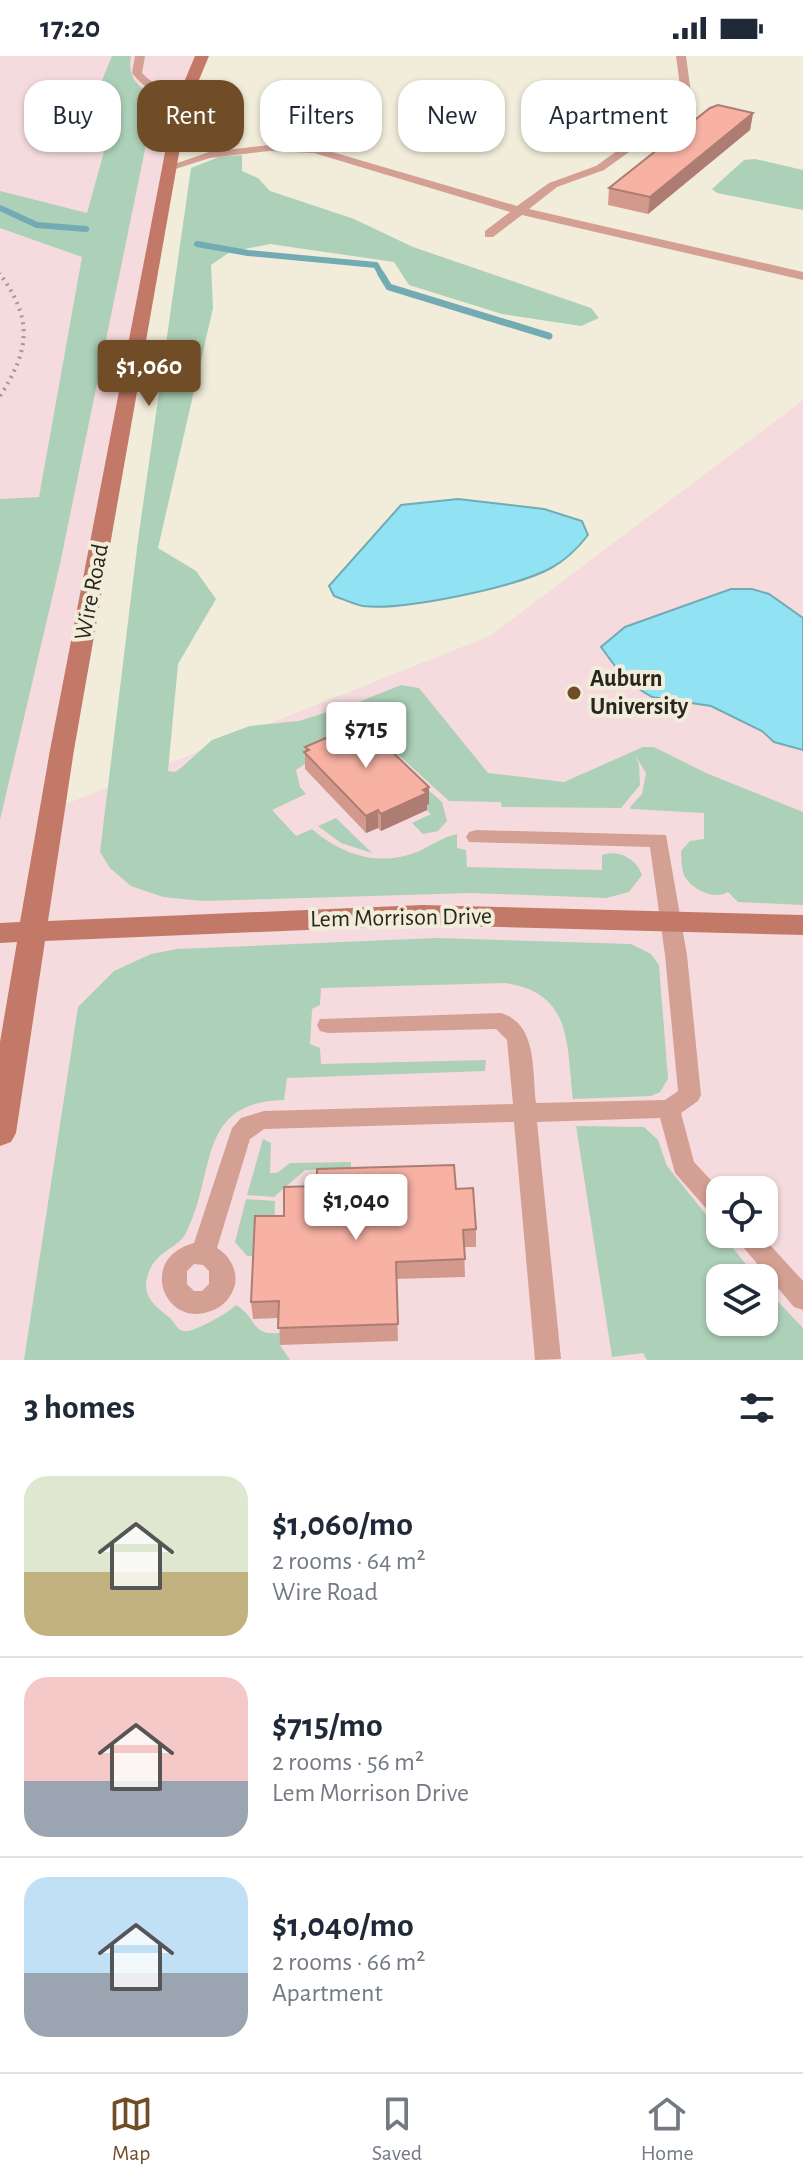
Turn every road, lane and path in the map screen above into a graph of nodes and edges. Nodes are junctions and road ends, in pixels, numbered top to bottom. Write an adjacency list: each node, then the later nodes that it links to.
1 (140, 56): 4 (lane)
2 (202, 56): 5 (street, Wire Road)
3 (681, 56): 10 (lane)
4 (142, 80)
5 (192, 80)
6 (260, 149): 9 (lane)
7 (172, 152): 9 (street, Wire Road)
8 (324, 152): 10 (lane)
9 (169, 168): 18 (street, Wire Road)
10 (521, 211): 11 (lane); 13 (lane)
11 (489, 234)
12 (0, 273): 14 (path)
13 (803, 276)
14 (0, 396)
15 (476, 837): 16 (lane)
16 (670, 922): 17 (street, Lem Morrison Drive); 18 (street, Lem Morrison Drive); 21 (lane)
17 (803, 925)
18 (34, 931): 19 (street, Lem Morrison Drive); 23 (street, Wire Road)
19 (0, 933)
20 (328, 1025): 22 (lane)
21 (669, 1109): 22 (lane); 24 (lane)
22 (526, 1114): 26 (lane); 28 (lane)
23 (0, 1133)
24 (706, 1191)
25 (757, 1248): 27 (lane)
26 (203, 1254)
27 (803, 1299)
28 (548, 1359)

